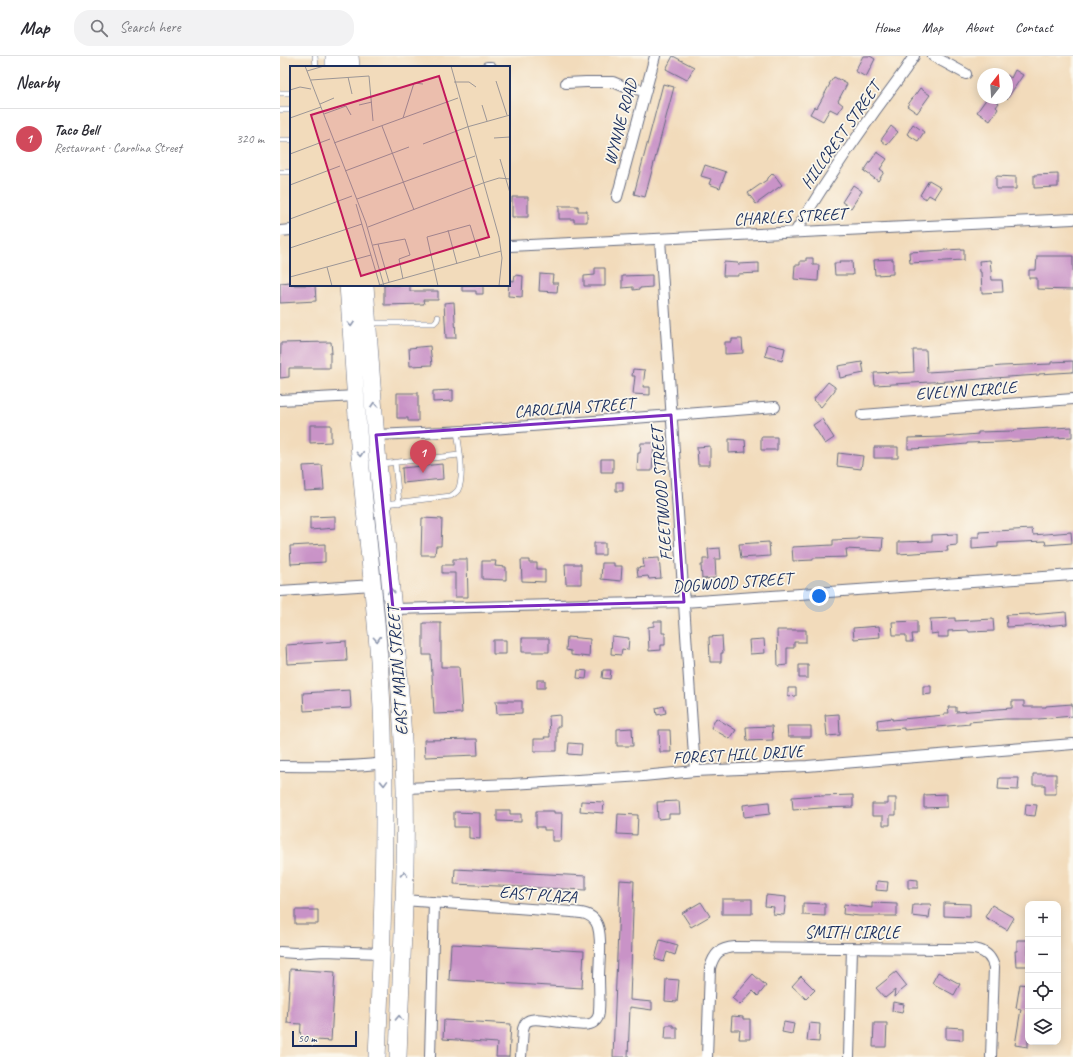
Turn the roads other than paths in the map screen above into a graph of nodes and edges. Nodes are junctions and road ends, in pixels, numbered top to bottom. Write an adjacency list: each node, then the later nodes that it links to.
1 (315, 56): 6 (lane)
2 (350, 56): 7 (main road)
3 (654, 56): 10 (street, WYNNE ROAD)
4 (914, 56): 15 (street, HILLCREST STREET)
5 (933, 56): 8 (street)
6 (316, 66)
7 (351, 66)
8 (966, 74)
9 (566, 83): 10 (street)
10 (646, 91): 11 (street, WYNNE ROAD)
11 (617, 197)
12 (1073, 219): 15 (street, CHARLES STREET)
13 (290, 230): 14 (street)
14 (280, 231)
15 (795, 232): 16 (street, CHARLES STREET)
16 (660, 239): 17 (street, CHARLES STREET); 27 (street, FLEETWOOD STREET)
17 (510, 246)
18 (348, 286): 22 (main road, EAST MAIN STREET, one-way to 22)
19 (365, 286): 21 (main road, EAST MAIN STREET)
20 (438, 317): 21 (lane)
21 (368, 323): 29 (main road, EAST MAIN STREET, one-way to 21)
22 (356, 396): 24 (street); 34 (main road, EAST MAIN STREET, one-way to 34)
23 (1073, 399): 26 (street, EVELYN CIRCLE)
24 (280, 400)
25 (775, 407): 27 (street, CAROLINA STREET)
26 (862, 415)
27 (672, 416): 28 (street, CAROLINA STREET); 36 (street, FLEETWOOD STREET)
28 (457, 431): 29 (street, CAROLINA STREET); 30 (lane)
29 (376, 435): 31 (main road, EAST MAIN STREET)
30 (459, 455): 31 (lane); 32 (lane)
31 (387, 463): 32 (main road, EAST MAIN STREET)
32 (390, 504): 37 (main road, EAST MAIN STREET, one-way to 32)
33 (1073, 575): 36 (street, DOGWOOD STREET)
34 (373, 585): 35 (street); 39 (main road, EAST MAIN STREET, one-way to 39)
35 (280, 591)
36 (684, 602): 37 (street, DOGWOOD STREET); 41 (street, FLEETWOOD STREET)
37 (393, 609): 42 (main road, EAST MAIN STREET)
38 (1073, 744): 41 (street, FOREST HILL DRIVE)
39 (383, 764): 40 (street); 47 (main road, EAST MAIN STREET, one-way to 47)
40 (280, 766)
41 (695, 771): 42 (street, FOREST HILL DRIVE)
42 (405, 788): 43 (main road, EAST MAIN STREET, one-way to 42)
43 (403, 900): 44 (street, EAST PLAZA); 49 (main road, EAST MAIN STREET, one-way to 43)
44 (434, 902): 50 (street); 51 (street, EAST PLAZA)
45 (852, 948): 52 (street, SMITH CIRCLE); 53 (street); 54 (street, SMITH CIRCLE)
46 (280, 952): 47 (street)
47 (382, 953): 48 (main road, EAST MAIN STREET)
48 (377, 1057)
49 (398, 1057)
50 (430, 1057)
51 (522, 1057)
52 (707, 1057)
53 (849, 1057)
54 (991, 1057)

